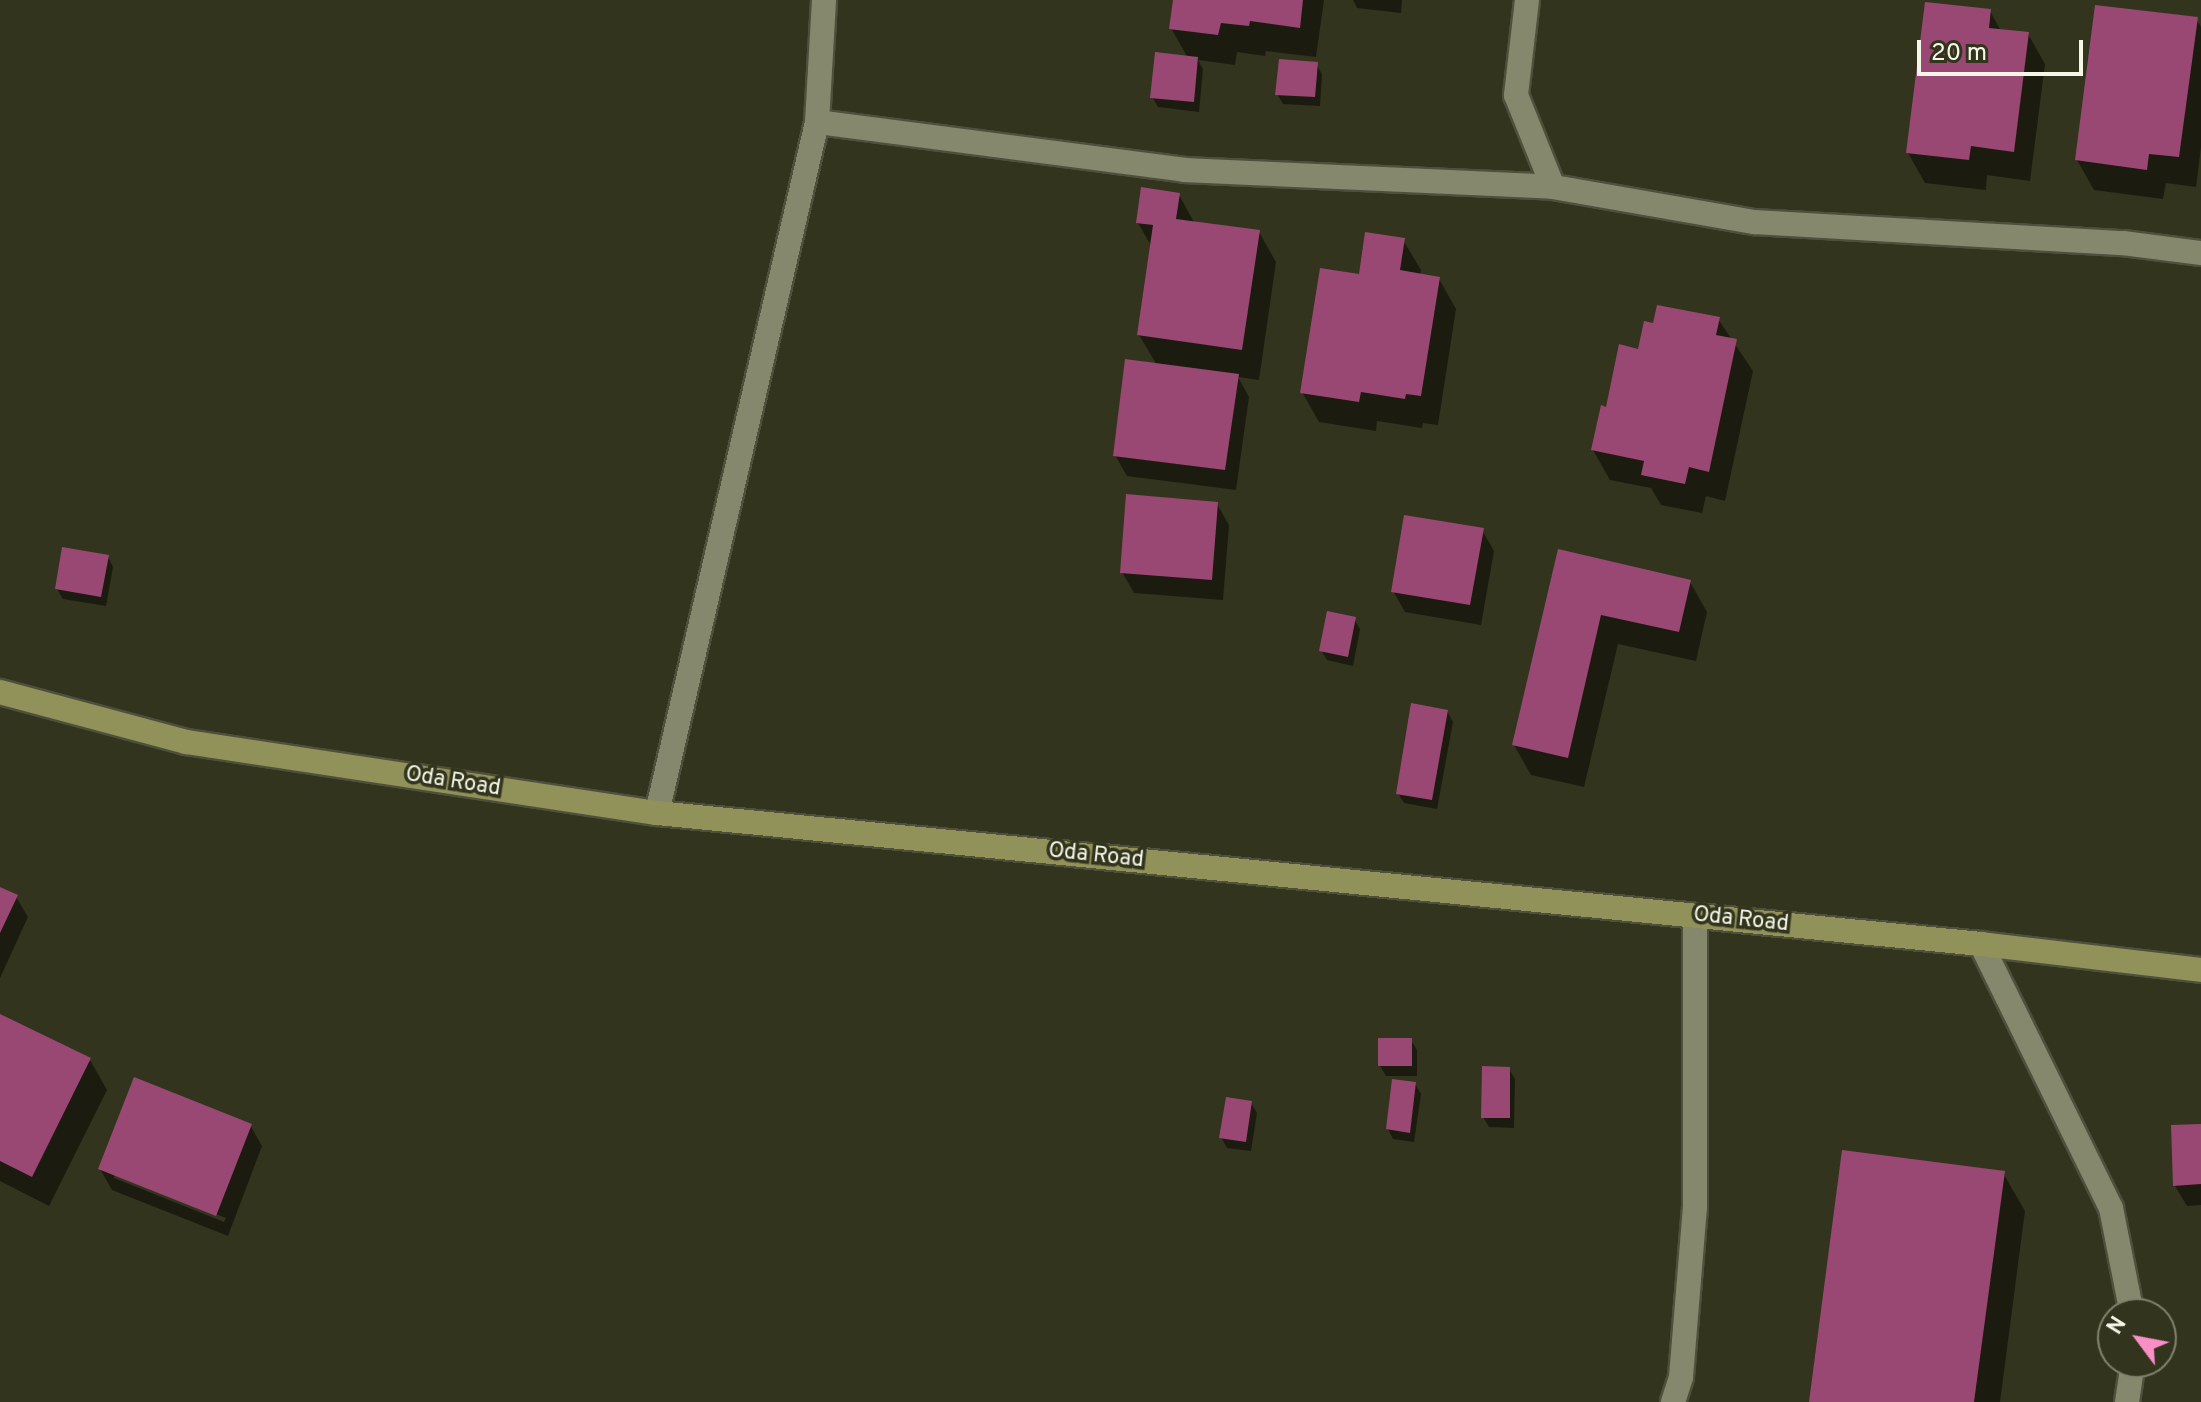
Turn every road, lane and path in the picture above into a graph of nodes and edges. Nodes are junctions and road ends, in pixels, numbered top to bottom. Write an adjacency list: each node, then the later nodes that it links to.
1 (824, 0): 3 (street)
2 (1527, 0): 4 (street)
3 (817, 122): 4 (street); 7 (street)
4 (1553, 187): 5 (street)
5 (2201, 253)
6 (0, 692): 7 (street, Oda Road)
7 (657, 813): 8 (street, Oda Road)
8 (1695, 916): 9 (street, Oda Road); 13 (street)
9 (1981, 944): 10 (street, Oda Road); 11 (street)
10 (2201, 970)
11 (2129, 1298)
12 (2131, 1378): 14 (street)
13 (1673, 1402)
14 (2127, 1402)

